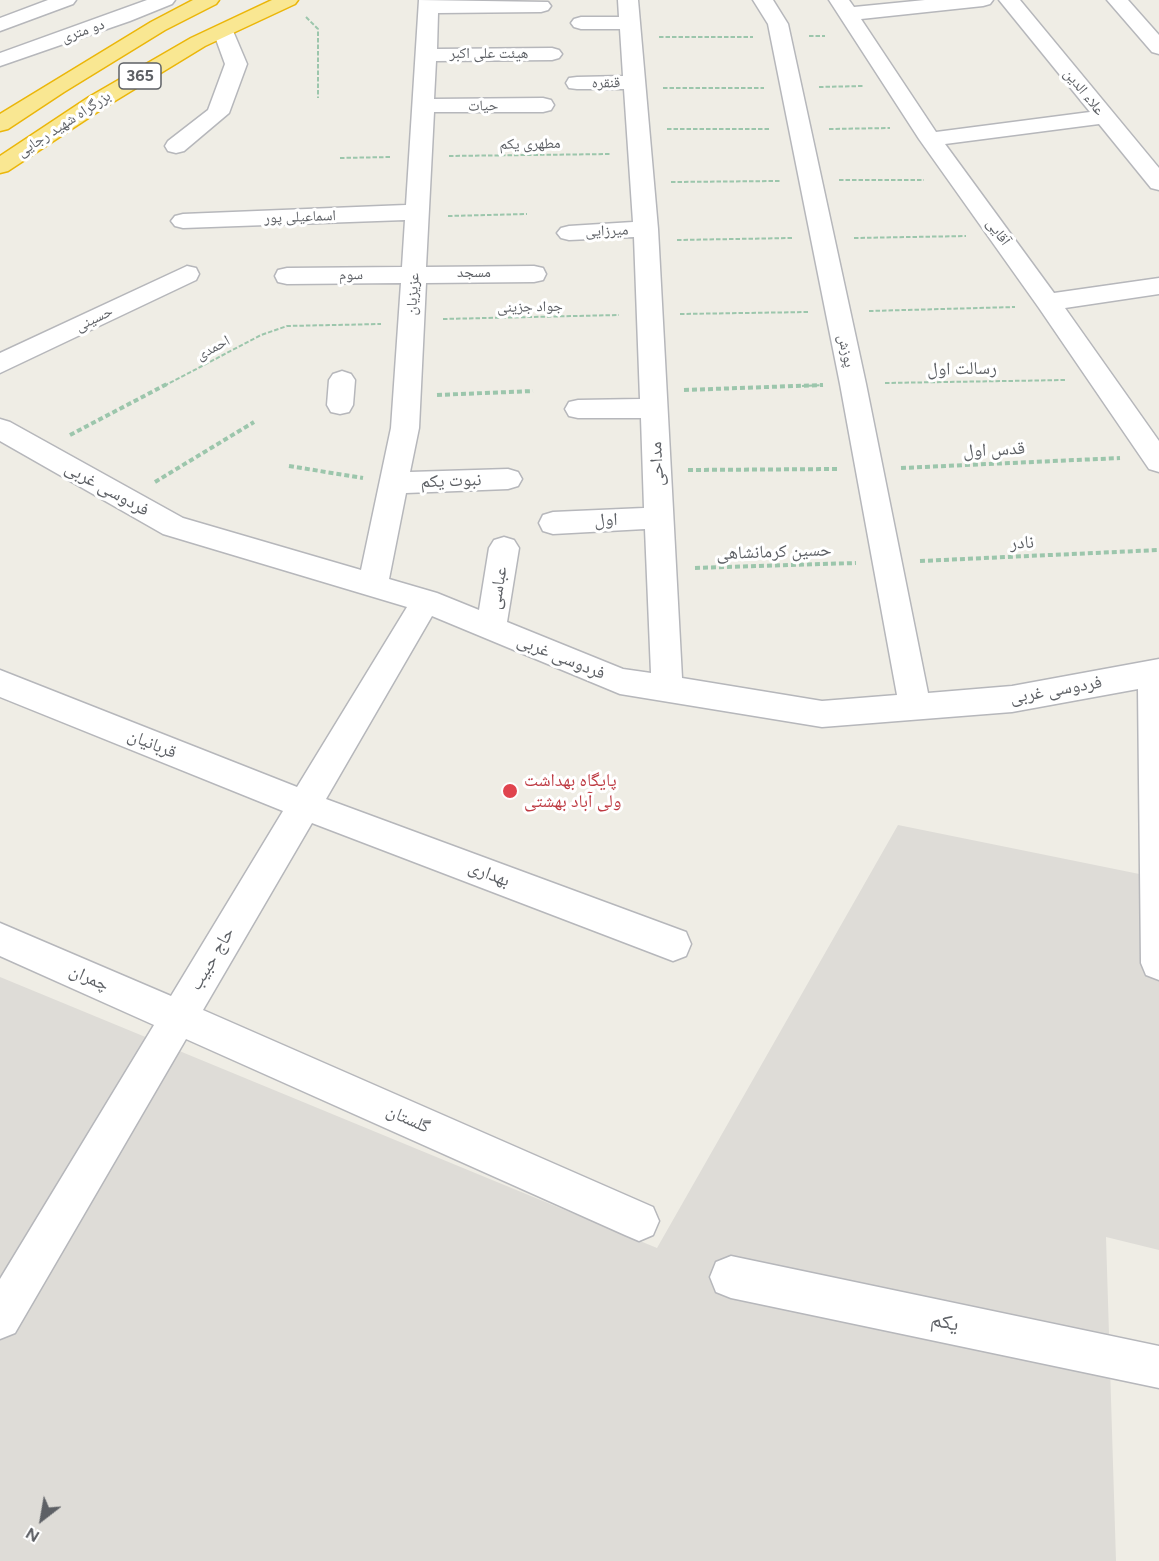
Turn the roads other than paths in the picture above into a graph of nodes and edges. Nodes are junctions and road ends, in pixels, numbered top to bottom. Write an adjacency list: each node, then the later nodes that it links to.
1 (66, 0): 14 (street)
2 (165, 0): 19 (street, دو متری)
3 (209, 0): 25 (highway, بزرگراه شهید رجایی / 365)
4 (288, 0): 15 (highway, بزرگراه شهید رجایی / 365)
5 (763, 0): 56 (street, پوزش)
6 (983, 0): 11 (street)
7 (1009, 0): 24 (street, علاء الدین)
8 (1116, 0): 16 (street)
9 (429, 3): 10 (street); 18 (street, عزیزیان)
10 (541, 6)
11 (844, 7): 26 (street, آقایی)
12 (630, 20): 13 (street); 21 (street, مداحی)
13 (581, 23)
14 (0, 25)
15 (223, 31): 27 (street); 28 (highway, بزرگراه شهید رجایی / 365)
16 (1159, 48)
17 (552, 54): 18 (street, هیئت علی اکبر)
18 (426, 55): 23 (street, عزیزیان)
19 (0, 60)
20 (577, 83): 21 (street, قنقره)
21 (635, 85): 33 (street, مداحی)
22 (543, 105): 23 (street, حیات)
23 (423, 106): 30 (street, عزیزیان)
24 (1105, 117): 26 (street); 29 (street, علاء الدین)
25 (0, 124)
26 (930, 139): 39 (street, آقایی)
27 (176, 146)
28 (0, 166)
29 (1159, 183)
30 (417, 215): 31 (street, اسماعیلی پور); 34 (street, عزیزیان)
31 (183, 221)
32 (569, 233): 33 (street, میرزایی)
33 (646, 235): 41 (street, مداحی)
34 (414, 273): 36 (street, مسجد); 37 (street, سوم); 46 (street, عزیزیان)
35 (187, 274): 40 (street, حسینی)
36 (534, 274)
37 (287, 276)
38 (1159, 286): 39 (street)
39 (1048, 302): 44 (street, آقایی)
40 (0, 364)
41 (653, 399): 42 (street); 47 (street, مداحی)
42 (578, 409)
43 (1, 431): 50 (street, فردوسی غربی)
44 (1159, 462)
45 (508, 479): 46 (street, نبوت یکم)
46 (394, 483): 50 (street, عزیزیان)
47 (659, 518): 48 (street, اول); 55 (street, مداحی)
48 (553, 523)
49 (504, 548): 52 (street, عباسی)
50 (373, 585): 51 (street, فردوسی غربی)
51 (426, 601): 52 (street, فردوسی غربی); 57 (street, حاج حبیب)
52 (491, 628): 55 (street, فردوسی غربی)
53 (1156, 673): 56 (street, فردوسی غربی); 60 (street)
54 (0, 683): 57 (street, قربانیان)
55 (667, 689): 56 (street, فردوسی غربی)
56 (915, 706)
57 (304, 805): 59 (street, بهداری); 61 (street, حاج حبیب)
58 (0, 939): 61 (street, چمران)
59 (674, 944)
60 (1159, 963)
61 (177, 1017): 62 (street, گلستان); 64 (street, حاج حبیب)
62 (639, 1221)
63 (731, 1277): 65 (street, یکم)
64 (0, 1318)
65 (1159, 1367)

